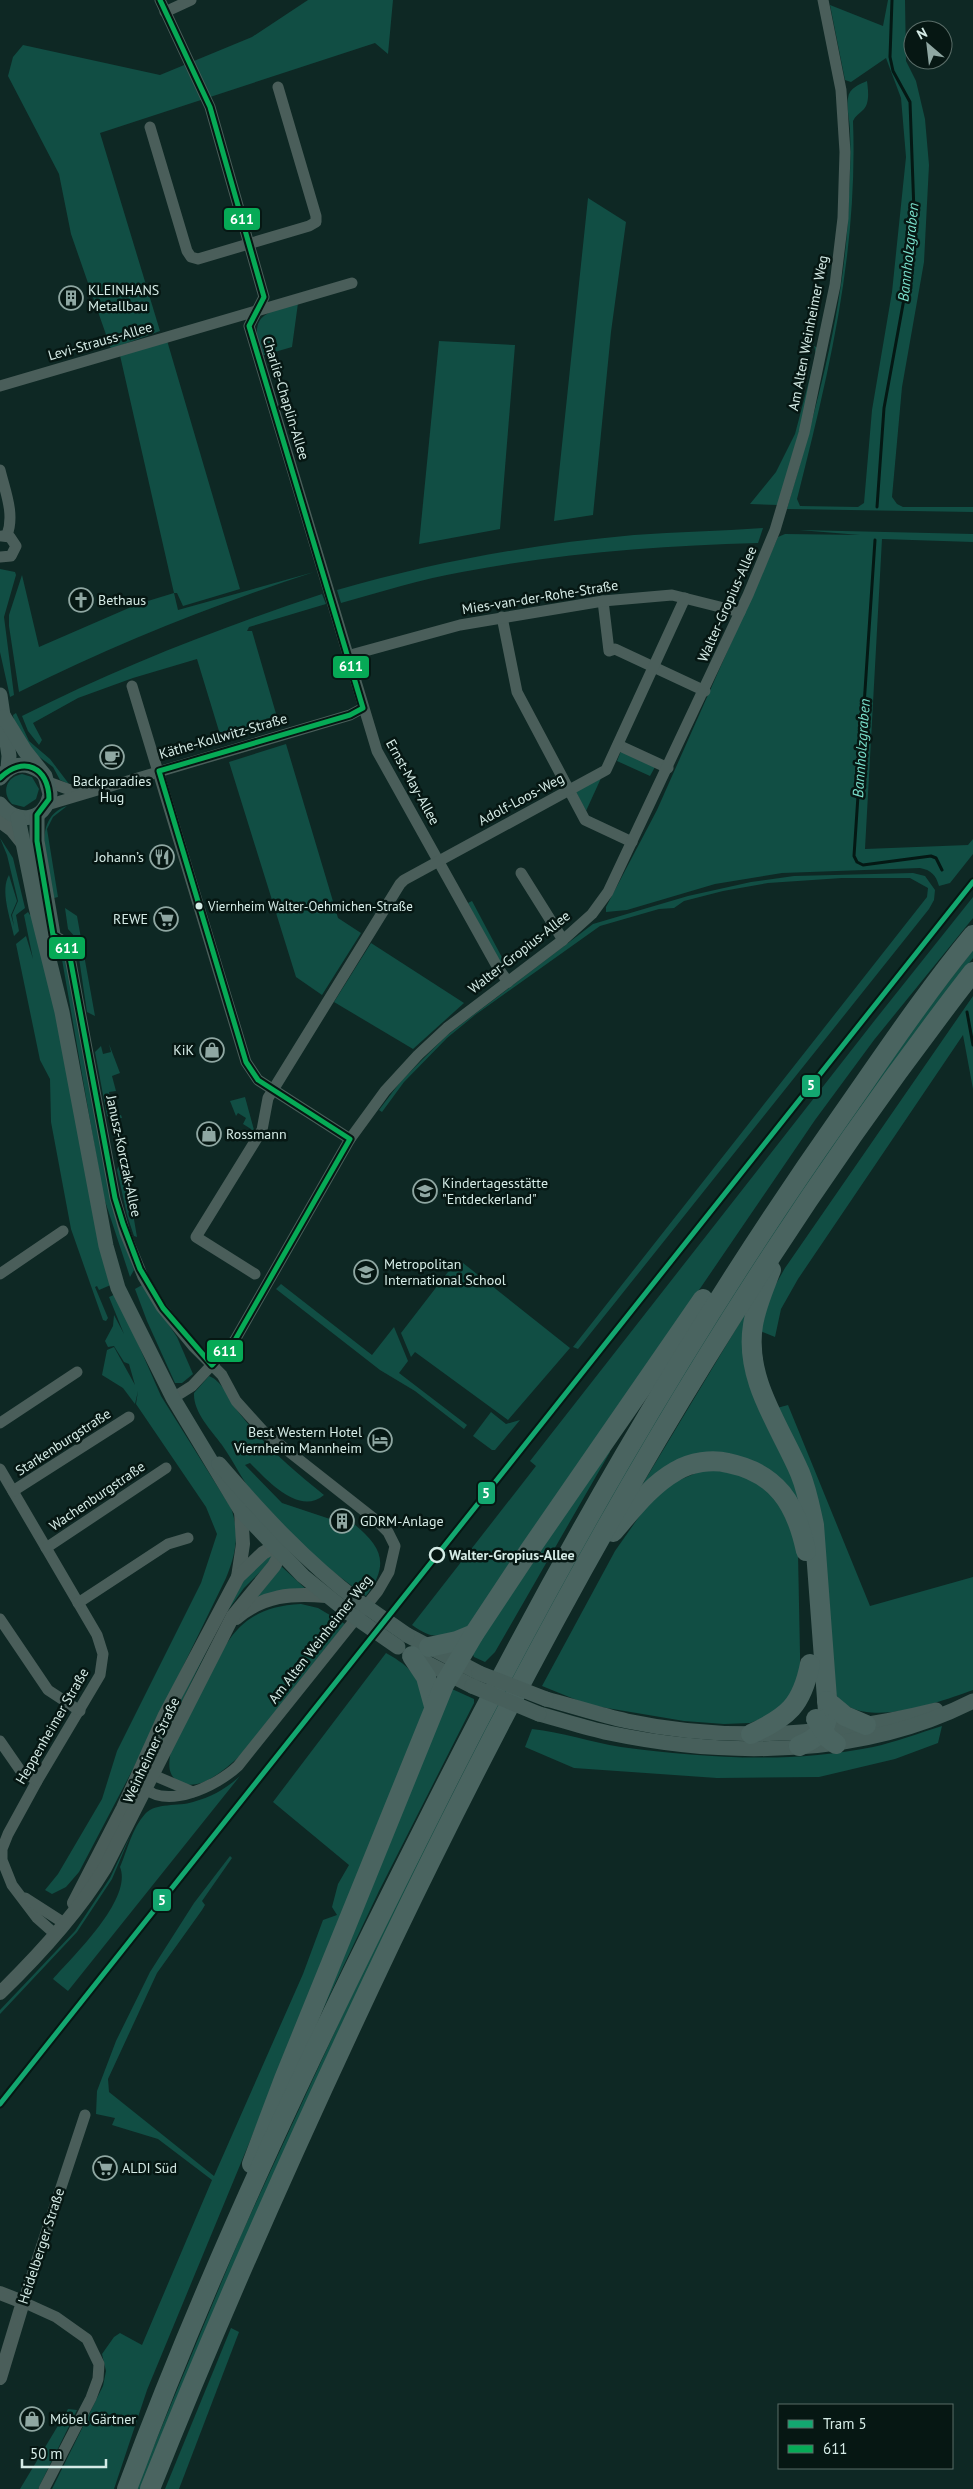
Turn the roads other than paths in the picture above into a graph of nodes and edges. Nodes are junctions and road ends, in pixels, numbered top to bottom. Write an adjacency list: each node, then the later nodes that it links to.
1 (160, 0): 4 (street, Charlie-Chaplin-Allee)
2 (191, 0): 4 (street)
3 (823, 0): 12 (street, Am Alten Weinheimer Weg)
4 (165, 12): 7 (street, Charlie-Chaplin-Allee)
5 (278, 87): 7 (street)
6 (150, 127): 7 (street)
7 (249, 244): 9 (street, Charlie-Chaplin-Allee)
8 (352, 283): 9 (street, Levi-Strauss-Allee)
9 (257, 311): 10 (street, Levi-Strauss-Allee); 15 (street, Charlie-Chaplin-Allee)
10 (0, 386)
11 (0, 470): 13 (street)
12 (778, 520): 18 (street, Walter-Gropius-Allee)
13 (3, 536): 14 (street)
14 (0, 557)
15 (325, 581): 20 (street, Ernst-May-Allee)
16 (685, 598): 17 (street, Mies-van-der-Rohe-Straße); 18 (street, Mies-van-der-Rohe-Straße); 21 (street, Adolf-Loos-Weg)
17 (603, 601): 19 (street, Mies-van-der-Rohe-Straße); 21 (street)
18 (740, 612): 23 (street, Walter-Gropius-Allee)
19 (502, 617): 20 (street, Mies-van-der-Rohe-Straße); 33 (street)
20 (347, 656): 25 (street, Ernst-May-Allee)
21 (655, 668): 23 (street); 28 (street, Adolf-Loos-Weg)
22 (132, 686): 30 (street)
23 (705, 691): 29 (street, Walter-Gropius-Allee)
24 (0, 694): 26 (main road)
25 (363, 708): 30 (street, Käthe-Kollwitz-Straße); 41 (street, Ernst-May-Allee)
26 (4, 717): 27 (street); 31 (main road); 32 (main road)
27 (0, 738)
28 (618, 745): 29 (street); 33 (street, Adolf-Loos-Weg)
29 (668, 768): 39 (street, Walter-Gropius-Allee)
30 (158, 771): 34 (street, Käthe-Kollwitz-Straße); 49 (street)
31 (4, 773): 32 (main road)
32 (44, 777): 34 (street, Käthe-Kollwitz-Straße); 36 (main road)
33 (569, 790): 39 (street); 41 (street, Adolf-Loos-Weg)
34 (91, 792): 36 (street, Käthe-Kollwitz-Straße)
35 (0, 804): 37 (main road)
36 (42, 810): 37 (main road); 43 (main road)
37 (18, 818): 40 (main road)
38 (0, 821): 40 (street)
39 (632, 842): 45 (street, Walter-Gropius-Allee)
40 (25, 846): 48 (main road)
41 (439, 860): 47 (street, Ernst-May-Allee); 49 (street, Adolf-Loos-Weg)
42 (521, 873): 45 (street)
43 (54, 935): 48 (main road); 56 (street, Janusz-Korczak-Allee)
44 (973, 935): 51 (highway)
45 (563, 940): 47 (street, Walter-Gropius-Allee)
46 (973, 972): 52 (highway)
47 (508, 982): 50 (street, Walter-Gropius-Allee)
48 (62, 1012): 58 (main road)
49 (273, 1090): 50 (street); 55 (street, Adolf-Loos-Weg)
50 (350, 1139): 56 (street, Walter-Gropius-Allee)
51 (771, 1216): 76 (highway); 101 (highway)
52 (790, 1224): 70 (highway); 81 (highway)
53 (63, 1231): 54 (street)
54 (0, 1274)
55 (256, 1274)
56 (212, 1364): 58 (street, Walter-Gropius-Allee); 94 (street, Am Alten Weinheimer Weg)
57 (77, 1372): 60 (street)
58 (173, 1398): 61 (main road)
59 (128, 1417): 64 (street, Starkenburgstraße)
60 (0, 1423)
61 (191, 1429): 65 (main road); 67 (main road)
62 (166, 1468): 68 (street, Wachenburgstraße)
63 (0, 1469): 64 (street, Heppenheimer Straße)
64 (13, 1491): 68 (street, Heppenheimer Straße)
65 (241, 1511): 69 (main road); 71 (street, Weinheimer Straße)
66 (188, 1538): 73 (street)
67 (287, 1540): 69 (street, Weinheimer Straße); 77 (main road, bridge)
68 (46, 1548): 73 (street, Heppenheimer Straße)
69 (277, 1551): 71 (street, Weinheimer Straße); 72 (main road); 75 (street, Weinheimer Straße)
70 (583, 1567): 78 (highway); 107 (highway)
71 (238, 1577): 91 (street, Weinheimer Straße)
72 (326, 1596): 75 (street, Weinheimer Straße); 77 (main road, bridge)
73 (78, 1603): 84 (street, Heppenheimer Straße)
74 (0, 1619): 84 (street)
75 (227, 1627): 90 (street, Weinheimer Straße)
76 (474, 1634): 77 (highway); 79 (highway)
77 (413, 1650): 79 (main road); 83 (highway)
78 (810, 1664): 86 (highway); 87 (highway)
79 (453, 1668): 80 (main road); 83 (highway)
80 (476, 1679): 86 (main road, bridge); 89 (main road, bridge)
81 (827, 1701): 85 (highway); 87 (highway)
82 (973, 1701): 85 (main road); 87 (main road)
83 (434, 1706): 101 (highway)
84 (80, 1711): 92 (street, Heppenheimer Straße)
85 (866, 1725): 87 (main road)
86 (751, 1734): 87 (main road)
87 (829, 1737): 89 (highway)
88 (0, 1741): 92 (street)
89 (799, 1746)
90 (153, 1775): 91 (street); 93 (street, Weinheimer Straße); 94 (street)
91 (137, 1776): 93 (street); 97 (street, Weinheimer Straße)
92 (38, 1781): 95 (street, Heppenheimer Straße)
93 (145, 1790): 94 (street, Am Alten Weinheimer Weg); 97 (street, Weinheimer Straße)
94 (193, 1792)
95 (1, 1849): 96 (street, Heppenheimer Straße)
96 (19, 1894): 97 (street, Heppenheimer Straße); 98 (street, Heppenheimer Straße)
97 (64, 1923): 98 (street, Weinheimer Straße)
98 (55, 1934): 99 (street, Weinheimer Straße)
99 (0, 1993)
100 (85, 2115): 103 (street, Heidelberger Straße)
101 (231, 2236): 106 (highway)
102 (0, 2293): 103 (street)
103 (23, 2302): 104 (street, Heidelberger Straße); 105 (street)
104 (0, 2378)
105 (44, 2489)
106 (127, 2489)
107 (150, 2489)

